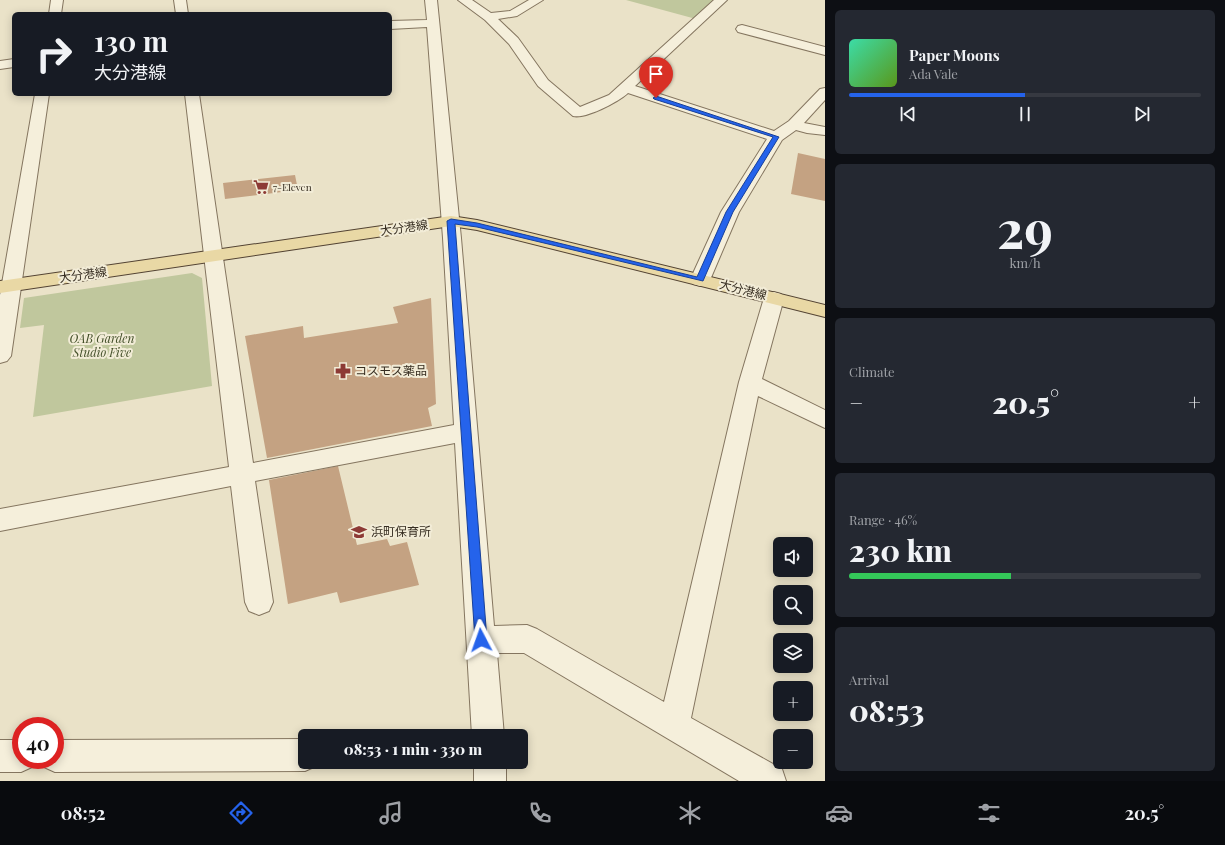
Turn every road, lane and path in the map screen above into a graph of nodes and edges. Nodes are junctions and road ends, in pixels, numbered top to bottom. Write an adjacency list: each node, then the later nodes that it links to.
1 (57, 0): 7 (street)
2 (180, 0): 8 (street)
3 (431, 0): 10 (street)
4 (464, 0): 9 (street)
5 (537, 0): 9 (street)
6 (721, 0): 16 (street)
7 (55, 12)
8 (182, 12)
9 (489, 17): 16 (street)
10 (433, 23): 11 (street); 23 (street)
11 (392, 25)
12 (742, 29): 13 (street)
13 (825, 51)
14 (12, 64): 15 (street)
15 (0, 65)
16 (626, 88): 22 (street)
17 (825, 92): 20 (street)
18 (42, 96): 26 (street)
19 (192, 96): 24 (street)
20 (794, 124): 21 (street); 22 (street)
21 (825, 130)
22 (776, 137): 25 (street)
23 (451, 221): 24 (main road, 大分港線); 25 (main road, 大分港線); 32 (street)
24 (214, 256): 26 (main road, 大分港線); 33 (street)
25 (700, 280): 27 (main road, 大分港線)
26 (6, 286): 29 (street)
27 (774, 298): 28 (main road, 大分港線); 30 (street)
28 (825, 311)
29 (0, 356)
30 (750, 382): 31 (street); 37 (street)
31 (825, 420)
32 (466, 432): 33 (street); 36 (street)
33 (242, 474): 34 (street); 35 (street)
34 (0, 520)
35 (259, 602)
36 (481, 640): 37 (street); 38 (street)
37 (674, 725): 45 (street)
38 (487, 729)
39 (298, 755): 42 (street)
40 (0, 756): 41 (street)
41 (12, 756)
42 (64, 756)
43 (490, 769): 44 (street)
44 (490, 781)
45 (770, 781)

